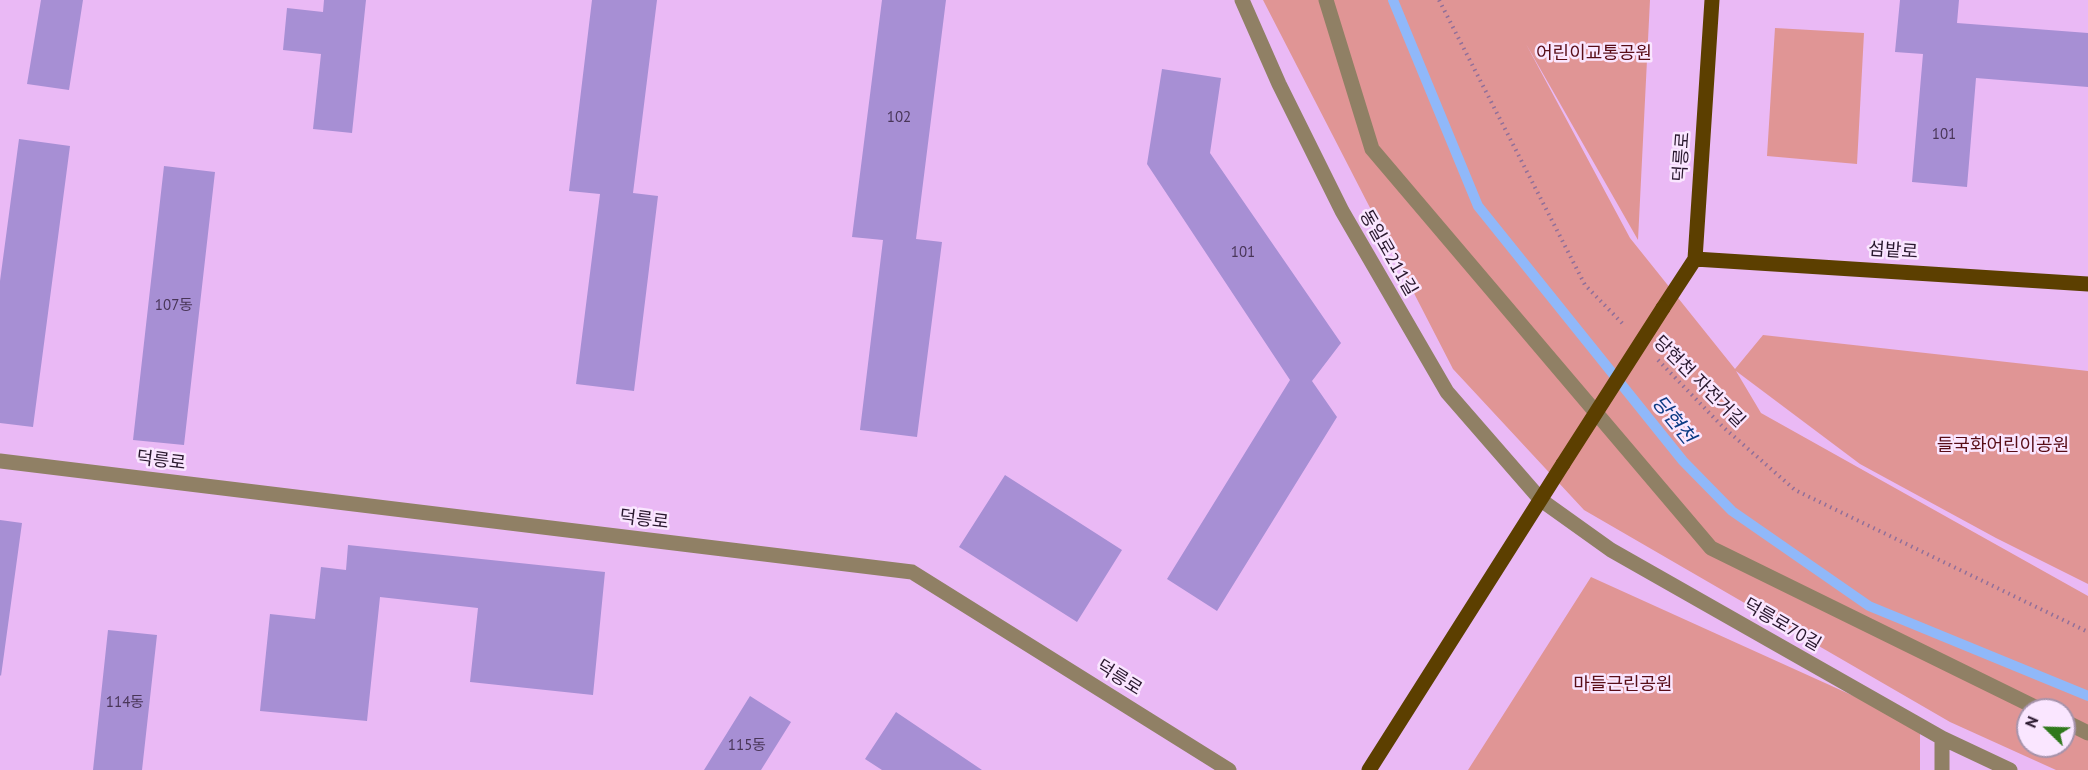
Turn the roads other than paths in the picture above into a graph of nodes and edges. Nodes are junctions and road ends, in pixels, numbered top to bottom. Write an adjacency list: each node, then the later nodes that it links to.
1 (1242, 0): 7 (street, 동일로211길)
2 (1326, 0): 8 (street)
3 (1712, 0): 4 (main road, 덕릉로)
4 (1695, 258): 5 (main road, 섬밭로); 7 (main road, 덕릉로, bridge)
5 (2088, 284)
6 (0, 461): 10 (street, 덕릉로)
7 (1542, 500): 9 (street, 덕릉로70길); 11 (main road)
8 (2017, 698)
9 (1941, 738): 12 (street); 13 (street, 덕릉로70길)
10 (1229, 770)
11 (1369, 770)
12 (1942, 770)
13 (2010, 770)

